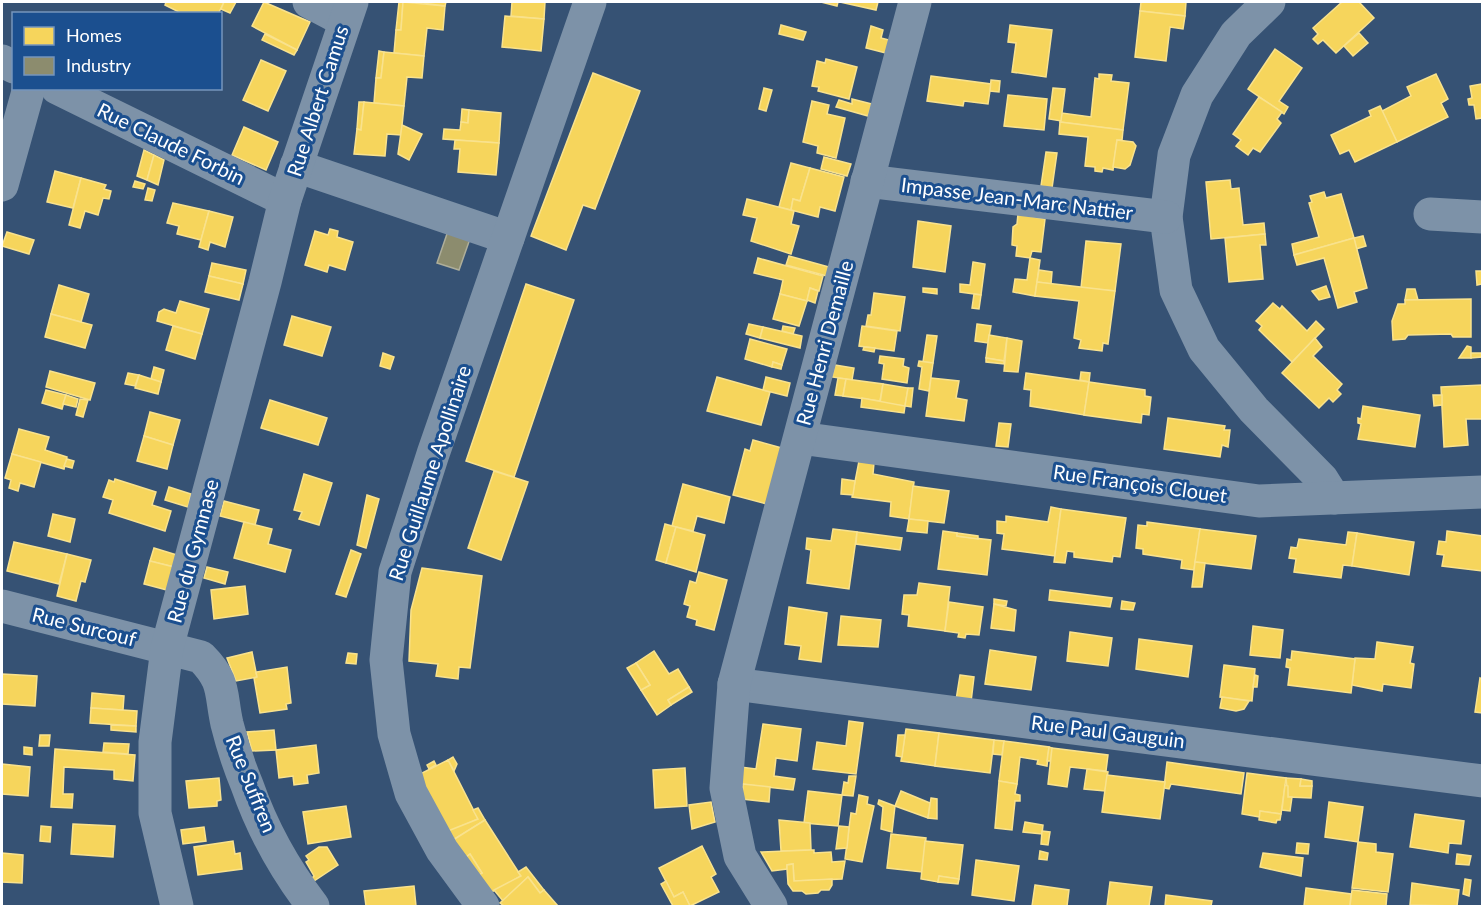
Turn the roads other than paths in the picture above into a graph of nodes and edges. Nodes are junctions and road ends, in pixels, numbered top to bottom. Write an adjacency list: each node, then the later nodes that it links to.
1 (309, 2): 5 (street)
2 (590, 2): 15 (street, Rue Guillaume Apollinaire)
3 (915, 2): 9 (street, Rue Henri Demaille)
4 (1269, 2): 14 (street)
5 (348, 11): 8 (street, Rue Albert Camus)
6 (28, 90): 10 (street)
7 (61, 90): 11 (street, Rue Claude Forbin)
8 (296, 166): 11 (street, Rue Albert Camus); 15 (street)
9 (867, 181): 14 (street, Impasse Jean-Marc Nattier); 16 (street, Rue Henri Demaille)
10 (2, 185)
11 (285, 200): 20 (street, Rue du Gymnase)
12 (1430, 214): 13 (street)
13 (1482, 217)
14 (1166, 218): 18 (street)
15 (508, 238): 25 (street, Rue Guillaume Apollinaire)
16 (800, 438): 18 (street, Rue François Clouet); 21 (street, Rue Henri Demaille)
17 (1482, 492): 18 (street, Rue François Clouet)
18 (1334, 498)
19 (2, 606): 20 (street, Rue Surcouf)
20 (167, 648): 23 (street, Rue du Gymnase); 24 (street, Rue Suffren)
21 (734, 684): 22 (street, Rue Paul Gauguin); 26 (street, Rue Henri Demaille)
22 (1482, 781)
23 (177, 906)
24 (313, 906)
25 (483, 906)
26 (771, 906)

